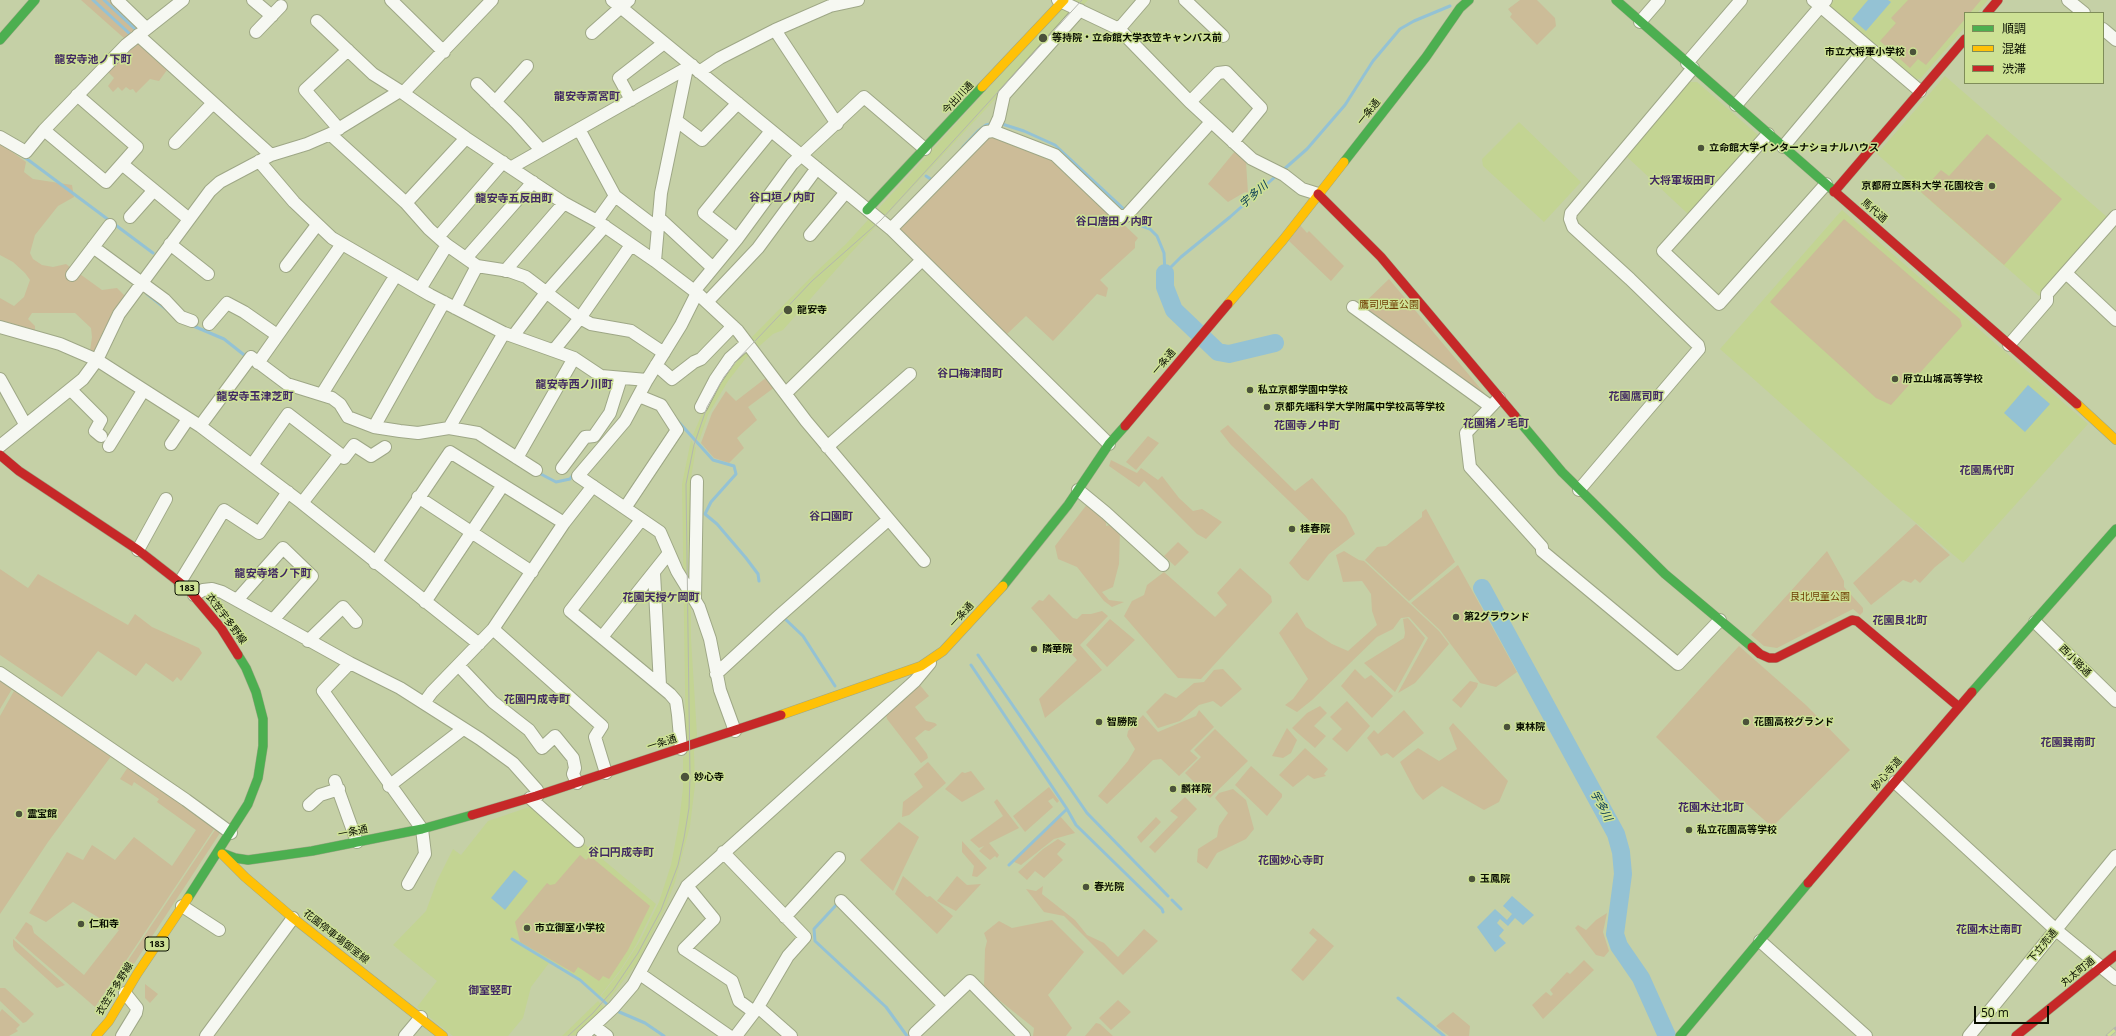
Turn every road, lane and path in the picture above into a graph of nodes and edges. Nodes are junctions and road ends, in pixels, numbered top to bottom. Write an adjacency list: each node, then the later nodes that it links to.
1 (34, 0): 33 (main road)
2 (117, 0): 29 (street)
3 (181, 0): 29 (street)
4 (253, 0): 24 (street)
5 (390, 0): 38 (street)
6 (492, 0): 38 (street)
7 (858, 0): 19 (street)
8 (1062, 0): 21 (street); 66 (main road, 今出川通)
9 (1144, 0): 27 (street)
10 (1186, 0): 32 (street)
11 (1469, 0): 78 (main road, 一条通)
12 (1616, 0): 26 (main road, 馬代通)
13 (1659, 0): 26 (street)
14 (1741, 0): 39 (street)
15 (1998, 0): 22 (main road)
16 (2068, 0): 23 (street)
17 (620, 2): 31 (street); 35 (street)
18 (1820, 2): 36 (street); 51 (street)
19 (828, 3): 28 (street)
20 (282, 6): 24 (street)
21 (1080, 10): 27 (street); 55 (street)
22 (1988, 12)
23 (2083, 12)
24 (272, 16): 30 (street)
25 (317, 21): 37 (street)
26 (1640, 22): 39 (main road, 馬代通)
27 (1119, 29): 48 (street)
28 (775, 30): 41 (street); 54 (street)
29 (142, 31): 45 (street); 50 (street)
30 (256, 32)
31 (592, 33)
32 (1223, 36)
33 (0, 40)
34 (1964, 40): 43 (main road)
35 (664, 43): 41 (street); 46 (street)
36 (1868, 46): 43 (street); 65 (street)
37 (348, 50): 44 (street); 59 (street)
38 (444, 52): 44 (street)
39 (1690, 65): 51 (main road, 馬代通); 168 (street)
40 (527, 66): 47 (street)
41 (693, 68): 46 (street); 49 (street); 52 (street)
42 (477, 84): 47 (street)
43 (1920, 91): 75 (main road)
44 (402, 92): 59 (street); 62 (street)
45 (77, 95): 57 (street); 71 (street)
46 (631, 100): 56 (street)
47 (495, 102): 67 (street)
48 (1190, 102): 53 (street); 63 (street)
49 (738, 103): 52 (street); 58 (street)
50 (212, 104): 64 (street); 68 (street)
51 (1736, 105): 60 (main road, 馬代通)
52 (677, 121): 86 (street)
53 (1211, 122): 55 (street); 63 (street)
54 (837, 124): 66 (street); 69 (street)
55 (996, 125): 90 (street)
56 (579, 129): 67 (street); 79 (street)
57 (44, 130): 61 (street); 71 (street)
58 (771, 130): 69 (street); 93 (street)
59 (335, 132): 68 (street); 80 (street)
60 (1768, 134): 65 (main road, 馬代通); 75 (street)
61 (0, 137)
62 (466, 138): 72 (street); 80 (street)
63 (1233, 142): 78 (street)
64 (175, 143)
65 (1783, 147): 75 (main road, 馬代通)
66 (924, 149): 82 (main road, 今出川通)
67 (540, 150): 72 (street)
68 (271, 155): 70 (street)
69 (801, 156): 73 (street); 93 (street)
70 (259, 161): 85 (street); 89 (street)
71 (122, 164): 76 (street)
72 (507, 164): 74 (street); 92 (street)
73 (817, 168): 77 (street); 115 (street)
74 (533, 182): 81 (street); 99 (street)
75 (1830, 188): 127 (main road, 馬代通)
76 (154, 190): 84 (street); 85 (street)
77 (846, 192): 82 (street); 91 (street)
78 (1318, 194): 143 (main road); 153 (main road, 一条通)
79 (615, 196): 86 (street); 87 (street)
80 (406, 203): 92 (street)
81 (564, 203): 87 (street); 105 (street)
82 (867, 210): 90 (street)
83 (2116, 216): 106 (street)
84 (130, 217)
85 (189, 219): 94 (street)
86 (658, 223): 101 (street); 104 (street)
87 (601, 224): 97 (street); 113 (street)
88 (110, 225): 98 (street)
89 (317, 225): 95 (street); 102 (street)
90 (890, 228): 100 (street)
91 (810, 235)
92 (438, 236): 96 (street)
93 (737, 239): 104 (street)
94 (170, 244): 107 (street); 110 (street)
95 (342, 244): 109 (street); 125 (street)
96 (447, 245): 99 (street); 111 (street)
97 (631, 245): 101 (street); 118 (street)
98 (93, 247): 108 (street); 110 (street)
99 (467, 257): 103 (street)
100 (922, 260): 140 (street); 153 (street)
101 (655, 261): 112 (street)
102 (286, 266)
103 (477, 266): 105 (street); 117 (street)
104 (713, 268): 112 (street)
105 (505, 271): 113 (street)
106 (2066, 273): 119 (street); 127 (street)
107 (208, 274)
108 (72, 275)
109 (396, 275): 111 (street); 141 (street)
110 (142, 283): 120 (street); 131 (street)
111 (420, 289): 114 (street)
112 (696, 291): 115 (street); 129 (street)
113 (545, 294): 118 (street); 124 (street)
114 (444, 302): 117 (street); 148 (street)
115 (707, 302): 122 (street)
116 (1353, 306): 143 (street)
117 (455, 308): 124 (street)
118 (580, 318): 128 (street); 129 (street)
119 (2116, 320)
120 (192, 321)
121 (209, 324): 125 (street)
122 (733, 326): 126 (street); 133 (street)
123 (0, 327): 131 (street)
124 (509, 334): 128 (street); 149 (street)
125 (277, 335): 132 (street)
126 (747, 342): 140 (street); 144 (street)
127 (2009, 345): 151 (main road, 馬代通)
128 (554, 350): 130 (street)
129 (664, 353): 133 (street)
130 (574, 358): 135 (street); 160 (street)
131 (97, 360): 138 (street); 139 (street)
132 (258, 362): 141 (street); 147 (street)
133 (656, 365): 137 (street)
134 (910, 374): 157 (street)
135 (621, 378): 137 (street); 162 (street)
136 (0, 379): 146 (street)
137 (646, 380): 142 (street)
138 (71, 390): 146 (street); 150 (street)
139 (143, 391): 145 (street); 155 (street)
140 (786, 393): 157 (street)
141 (322, 394): 148 (street)
142 (639, 396): 166 (street); 173 (street)
143 (1495, 402): 168 (main road); 192 (street)
144 (701, 407)
145 (188, 419): 147 (street); 152 (street)
146 (25, 424): 154 (street)
147 (200, 426): 161 (street)
148 (374, 427): 149 (street)
149 (449, 428): 160 (street)
150 (101, 436)
151 (2116, 440)
152 (171, 444)
153 (1110, 444): 167 (main road, 一条通)
154 (0, 446)
155 (109, 446)
156 (385, 447): 158 (street)
157 (827, 447): 175 (street)
158 (340, 454): 161 (street); 172 (street)
159 (0, 455): 179 (main road, 衣笠宇多野線 / 183)
160 (517, 458): 163 (street)
161 (252, 465): 169 (street)
162 (562, 468)
163 (536, 470)
164 (697, 481): 188 (street)
165 (503, 485): 170 (street); 176 (street); 178 (street)
166 (593, 486): 173 (street); 176 (street)
167 (1078, 490): 183 (street); 199 (main road, 一条通)
168 (1579, 490): 192 (main road)
169 (288, 492): 172 (street); 186 (street)
170 (418, 497): 178 (street); 182 (street)
171 (166, 499): 179 (street)
172 (302, 503): 182 (street)
173 (625, 508): 174 (street)
174 (641, 520): 180 (street); 196 (street)
175 (888, 520): 181 (street); 203 (street)
176 (564, 523): 184 (street)
177 (2116, 529): 194 (main road, 妙心寺道)
178 (472, 532): 184 (street); 190 (street)
179 (138, 550): 186 (main road, 衣笠宇多野線 / 183)
180 (669, 553): 185 (street); 188 (street)
181 (924, 561)
182 (375, 563): 190 (street)
183 (1163, 565)
184 (532, 572): 195 (street)
185 (654, 573): 196 (street); 204 (street)
186 (180, 582): 187 (main road, 衣笠宇多野線 / 183)
187 (194, 595): 189 (street); 218 (main road, 衣笠宇多野線 / 183)
188 (695, 598): 203 (street)
189 (237, 600): 191 (street); 191 (street)
190 (425, 602): 198 (street)
191 (273, 620): 197 (street)
192 (1720, 620): 207 (main road)
193 (356, 622): 197 (street)
194 (2035, 622): 205 (street, 西小路通); 207 (main road, 妙心寺道)
195 (493, 630): 198 (street); 211 (street)
196 (602, 637): 204 (street)
197 (308, 641): 200 (street)
198 (479, 644): 201 (street)
199 (933, 657): 209 (main road, 一条通); 222 (street)
200 (350, 663): 206 (street); 214 (street)
201 (458, 665): 206 (street); 213 (street)
202 (0, 672): 218 (street)
203 (716, 674): 209 (street)
204 (660, 685): 210 (street)
205 (2116, 701)
206 (424, 703): 208 (street)
207 (1959, 707): 212 (main road, 妙心寺道)
208 (463, 729): 214 (street); 215 (street)
209 (735, 731): 210 (main road, 一条通)
210 (681, 749): 211 (main road, 一条通)
211 (606, 773): 213 (main road, 一条通)
212 (1895, 782): 232 (street); 233 (main road, 妙心寺道)
213 (577, 783): 215 (main road, 一条通)
214 (389, 786): 217 (street)
215 (534, 796): 217 (main road, 一条通); 219 (street)
216 (309, 805): 220 (street)
217 (422, 829): 220 (main road, 一条通); 225 (street)
218 (231, 833): 221 (main road, 衣笠宇多野線 / 183)
219 (578, 841)
220 (357, 842): 221 (main road, 一条通)
221 (220, 852): 228 (main road, 衣笠宇多野線 / 183); 230 (main road, 花園停車場御室線)
222 (723, 852): 226 (street); 229 (street)
223 (2116, 856): 232 (street, 下立売通)
224 (839, 858): 229 (street)
225 (408, 884)
226 (687, 886): 236 (street); 240 (street)
227 (841, 902): 239 (street)
228 (182, 906): 231 (street); 238 (main road, 衣笠宇多野線 / 183)
229 (785, 917): 240 (street)
230 (293, 918): 241 (main road, 花園停車場御室線); 246 (street)
231 (219, 930)
232 (2056, 930): 235 (street); 257 (street, 下立売通)
233 (1760, 941): 255 (main road, 妙心寺道); 256 (street)
234 (2116, 955): 235 (main road, 丸太町通)
235 (2101, 967): 237 (street); 258 (main road, 丸太町通)
236 (640, 974): 242 (street); 251 (street)
237 (2116, 979)
238 (125, 993): 244 (main road, 衣笠宇多野線 / 183); 245 (street)
239 (944, 1005): 243 (street); 254 (street)
240 (756, 1010): 252 (street); 253 (street)
241 (421, 1017): 247 (street); 248 (main road, 花園停車場御室線)
242 (594, 1026): 249 (street); 250 (street)
243 (915, 1033)
244 (96, 1036)
245 (122, 1036)
246 (206, 1036)
247 (405, 1036)
248 (444, 1036)
249 (583, 1036)
250 (607, 1036)
251 (729, 1036)
252 (736, 1036)
253 (791, 1036)
254 (1024, 1036)
255 (1680, 1036)
256 (1866, 1036)
257 (1969, 1036)
258 (2016, 1036)

